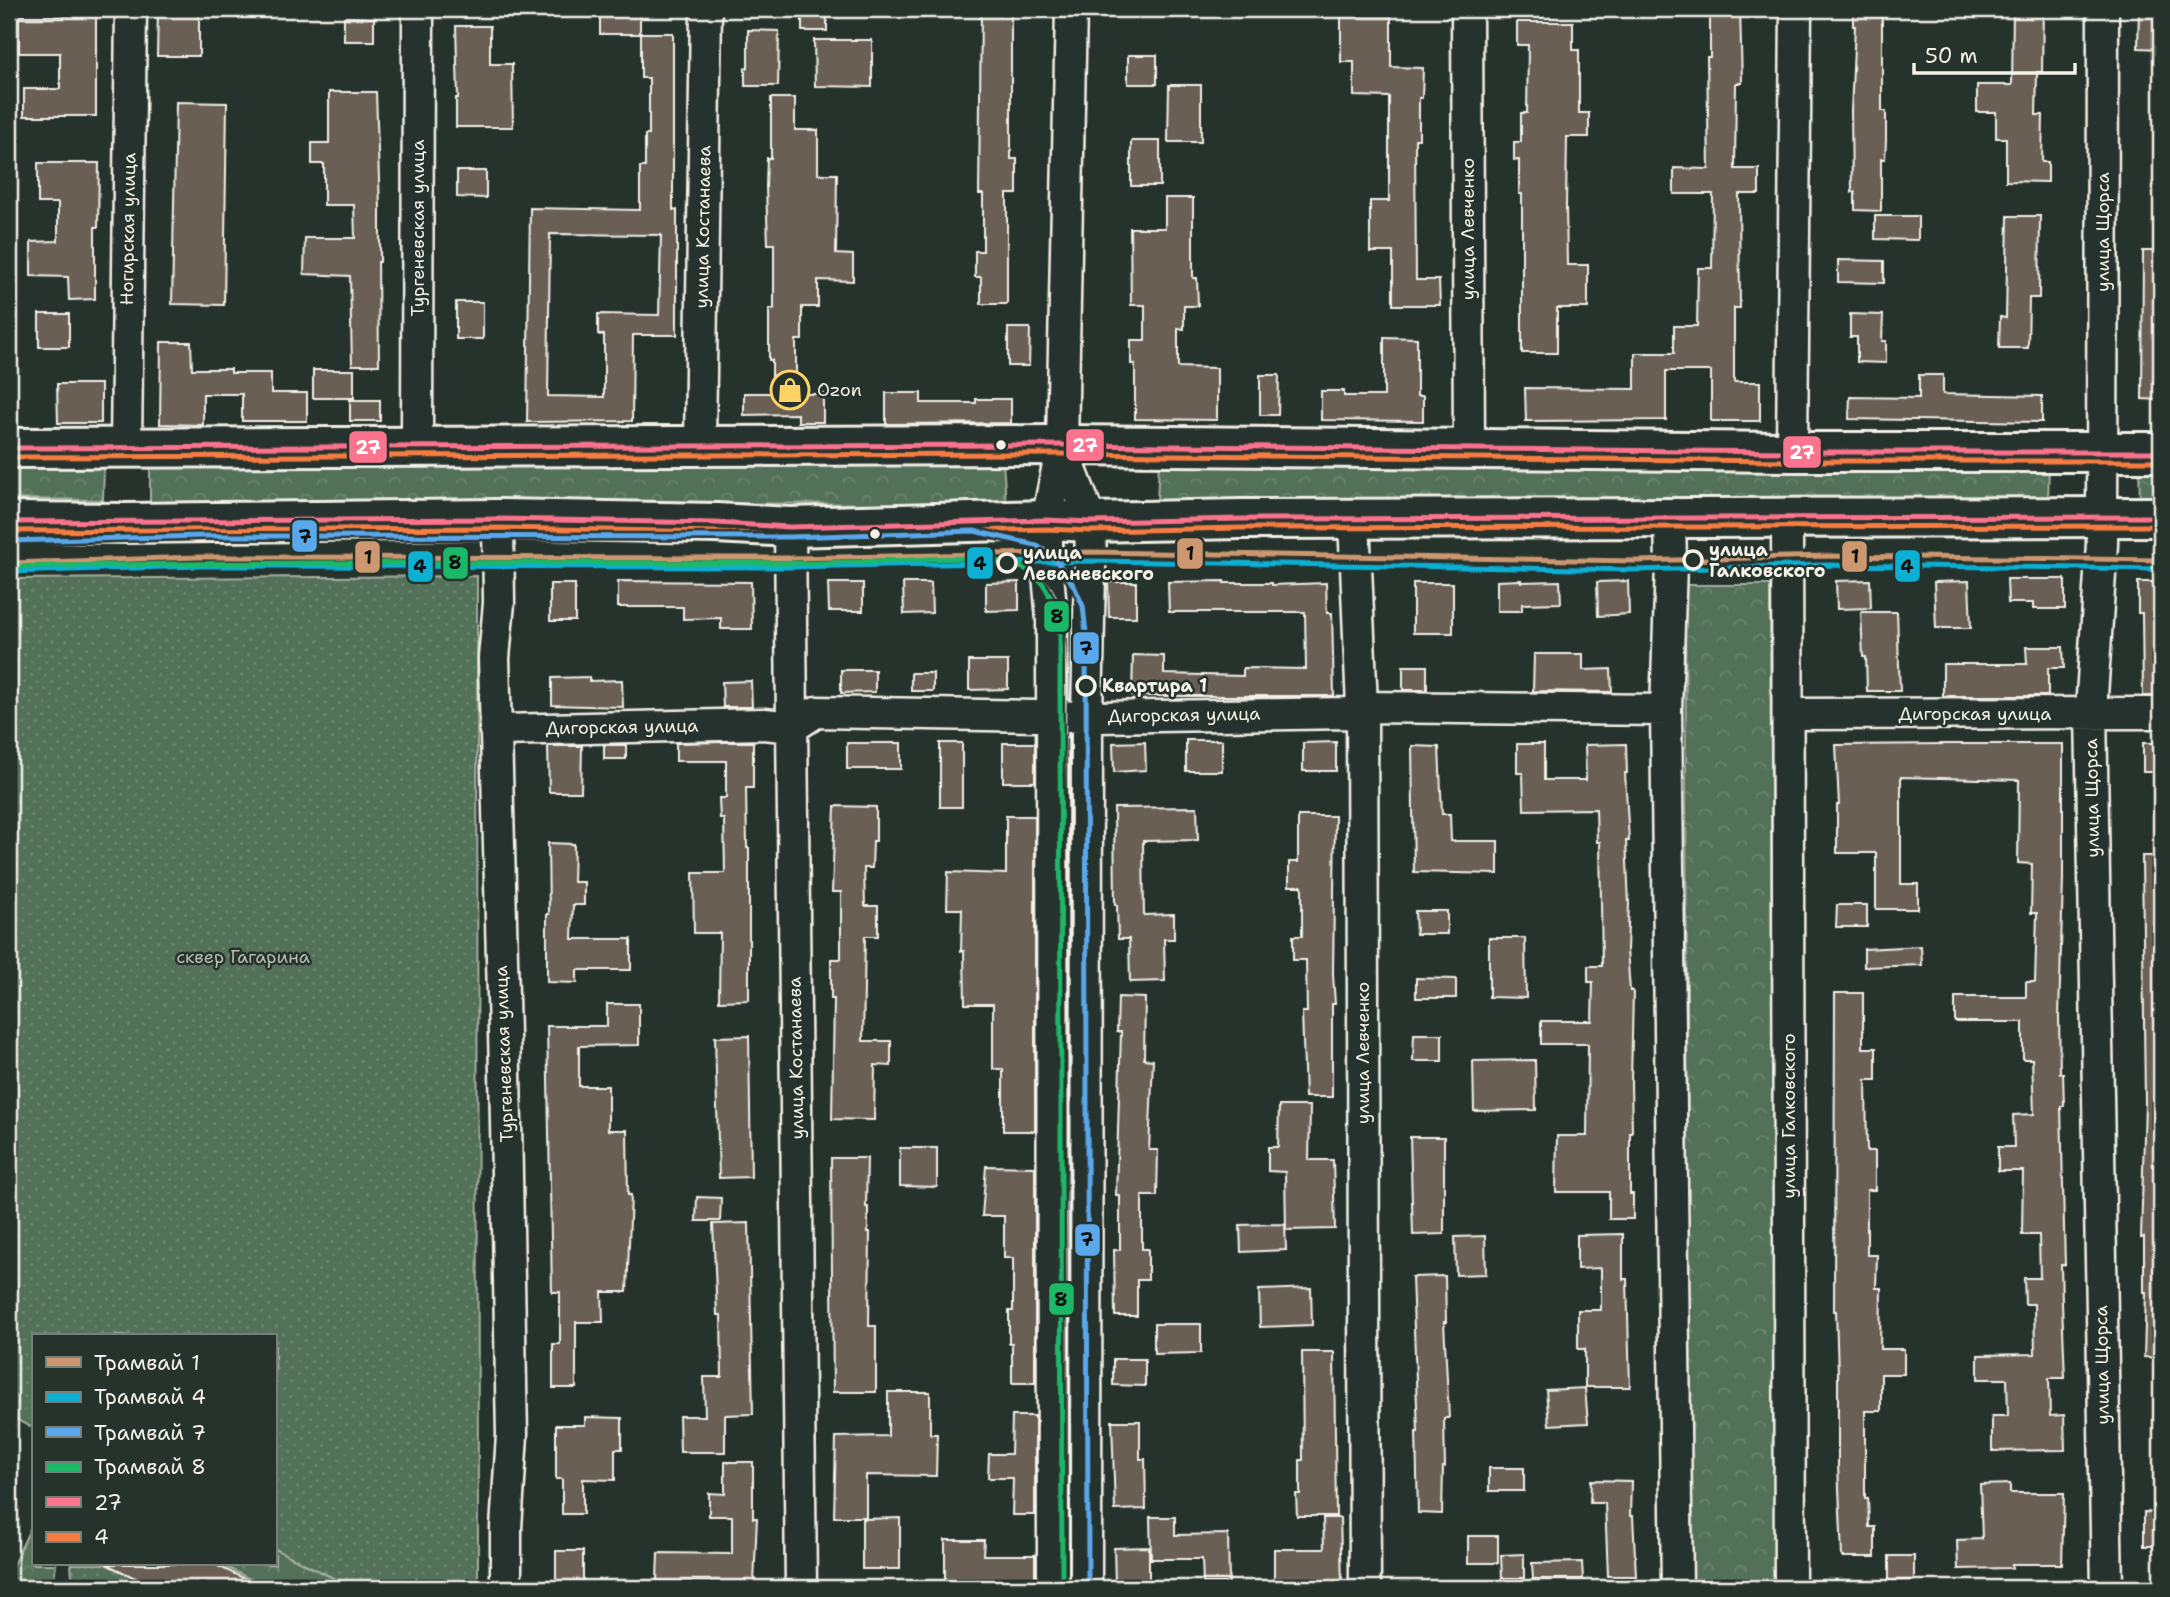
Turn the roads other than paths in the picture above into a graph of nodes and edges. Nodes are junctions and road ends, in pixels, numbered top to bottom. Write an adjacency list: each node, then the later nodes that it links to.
1 (131, 9): 12 (street, Ногирская улица)
2 (418, 9): 11 (street, Тургеневская улица)
3 (706, 9): 8 (street, улица Костанаева)
4 (1071, 9): 9 (street)
5 (1467, 9): 13 (street, улица Левченко)
6 (1796, 9): 15 (street)
7 (2103, 9): 14 (street, улица Щорса)
8 (700, 445): 9 (main road); 11 (main road)
9 (1062, 445): 13 (main road); 23 (street); 25 (street)
10 (9, 448): 12 (main road)
11 (417, 448): 12 (main road)
12 (126, 450)
13 (1469, 450): 15 (main road)
14 (2103, 451): 15 (main road); 16 (main road); 17 (street, улица Щорса)
15 (1792, 452)
16 (2161, 452)
17 (2102, 516): 18 (main road); 19 (main road); 29 (street, улица Щорса)
18 (2161, 517)
19 (1787, 518): 22 (main road); 31 (street, улица Галковского)
20 (498, 519): 24 (main road); 26 (main road); 35 (street, Тургеневская улица)
21 (1354, 519): 22 (main road); 25 (main road); 27 (street, улица Левченко)
22 (1670, 519): 28 (street)
23 (1047, 520): 25 (main road); 26 (main road); 32 (street)
24 (9, 522)
25 (1091, 522): 33 (street)
26 (790, 527): 34 (street, улица Костанаева)
27 (1362, 707): 28 (street, Дигорская улица); 33 (street, Дигорская улица); 40 (street, улица Левченко)
28 (1666, 710): 41 (street)
29 (2091, 711): 30 (street, Дигорская улица); 31 (street, Дигорская улица); 43 (street, улица Щорса)
30 (2161, 713)
31 (1789, 714): 42 (street, улица Галковского)
32 (1052, 715): 33 (street, Дигорская улица); 34 (street, Дигорская улица); 38 (street)
33 (1087, 717): 39 (street)
34 (793, 726): 35 (street, Дигорская улица); 37 (street, улица Костанаева)
35 (495, 730): 36 (street, Тургеневская улица)
36 (506, 1588)
37 (802, 1588)
38 (1053, 1588)
39 (1086, 1588)
40 (1365, 1588)
41 (1677, 1588)
42 (1790, 1588)
43 (2107, 1588)

